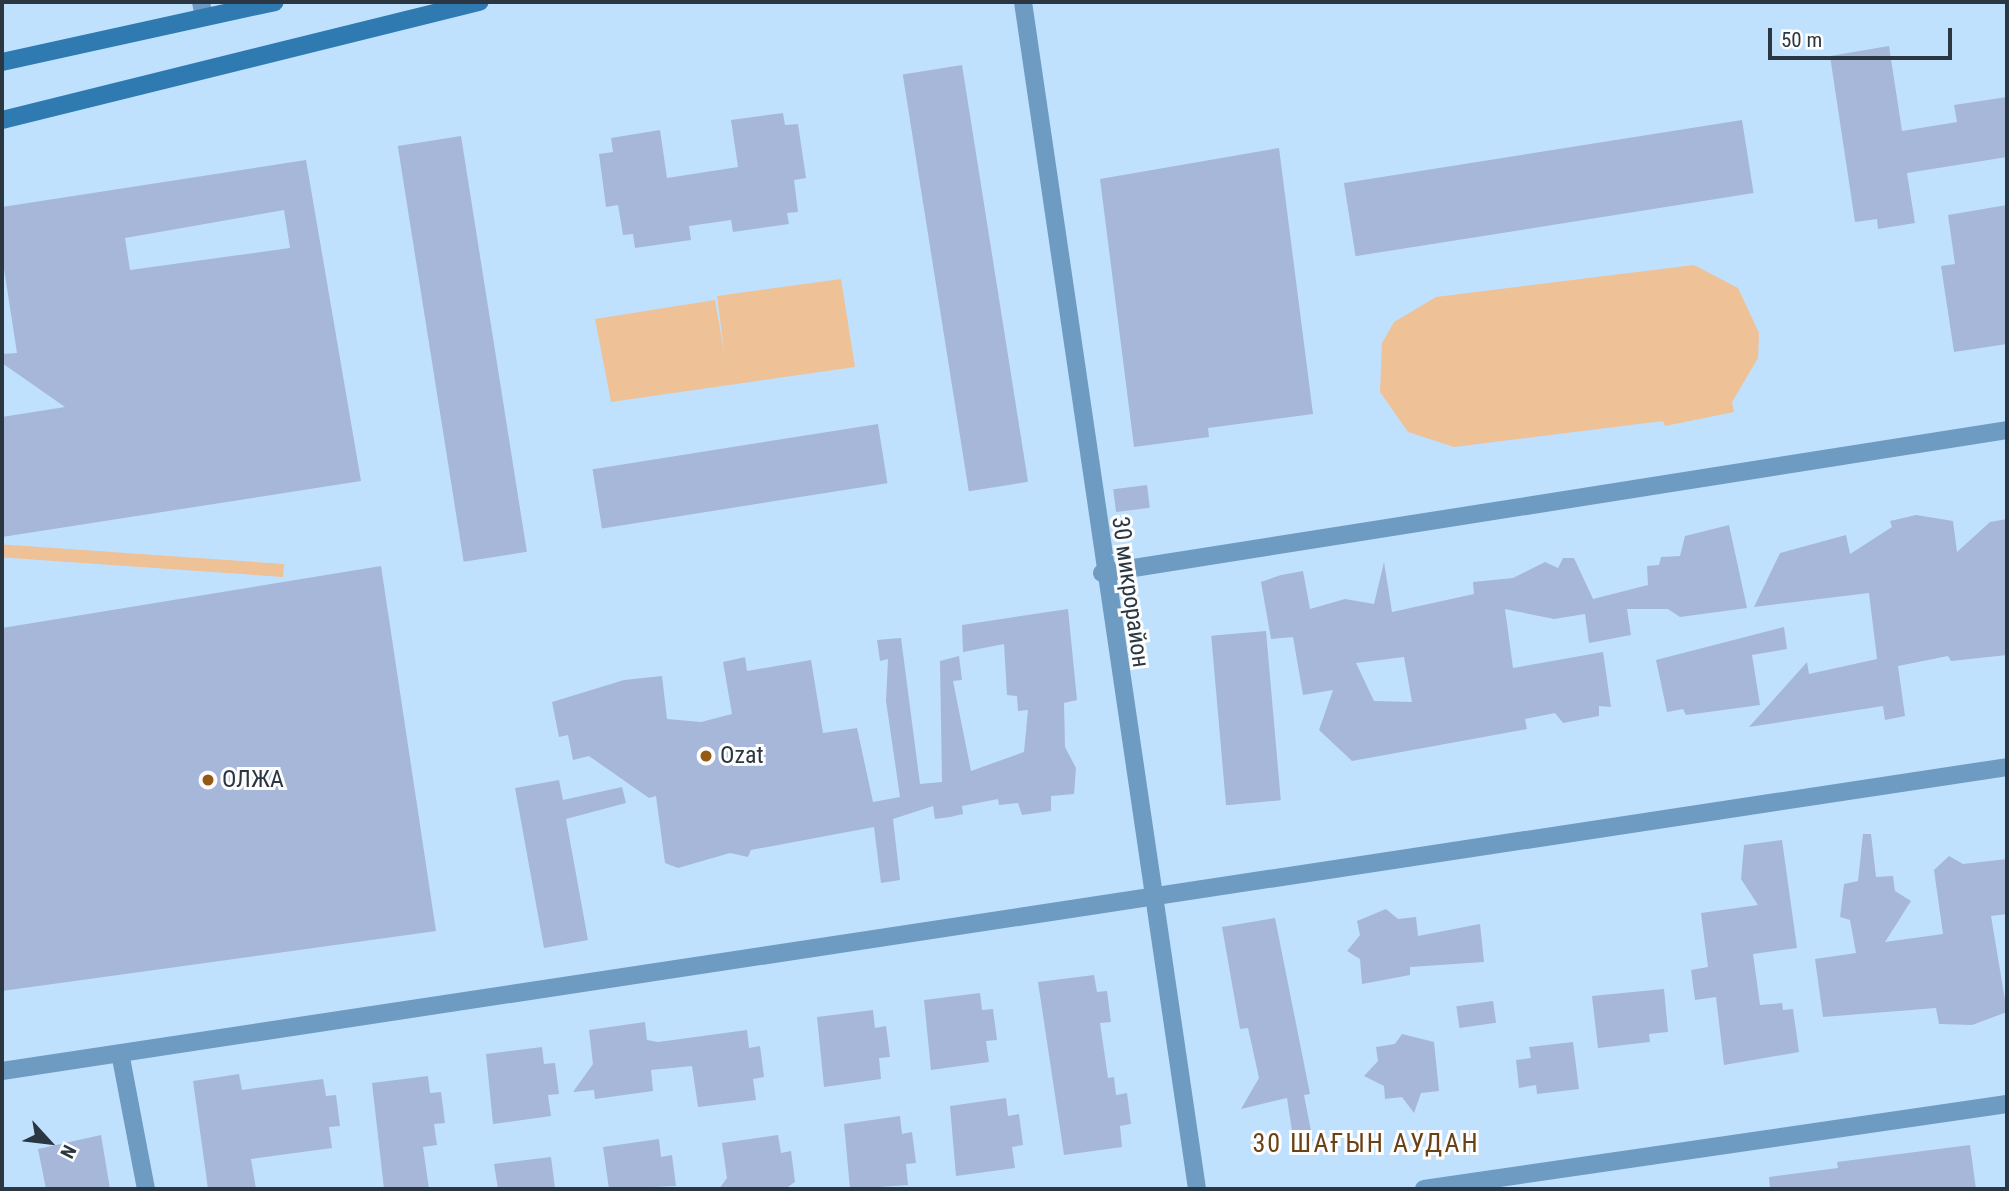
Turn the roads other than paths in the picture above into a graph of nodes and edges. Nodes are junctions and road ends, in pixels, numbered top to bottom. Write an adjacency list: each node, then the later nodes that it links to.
1 (274, 2): 4 (main road)
2 (480, 2): 6 (main road)
3 (1023, 2): 8 (street, 30 микрорайон)
4 (202, 9): 5 (main road)
5 (2, 62)
6 (2, 120)
7 (2007, 430): 8 (street)
8 (1102, 573): 10 (street, 30 микрорайон)
9 (2007, 767): 10 (street)
10 (1151, 898): 11 (street); 15 (street, 30 микрорайон)
11 (121, 1058): 12 (street); 14 (street)
12 (2, 1071)
13 (2007, 1104): 16 (street)
14 (146, 1189)
15 (1196, 1189)
16 (1424, 1189)

